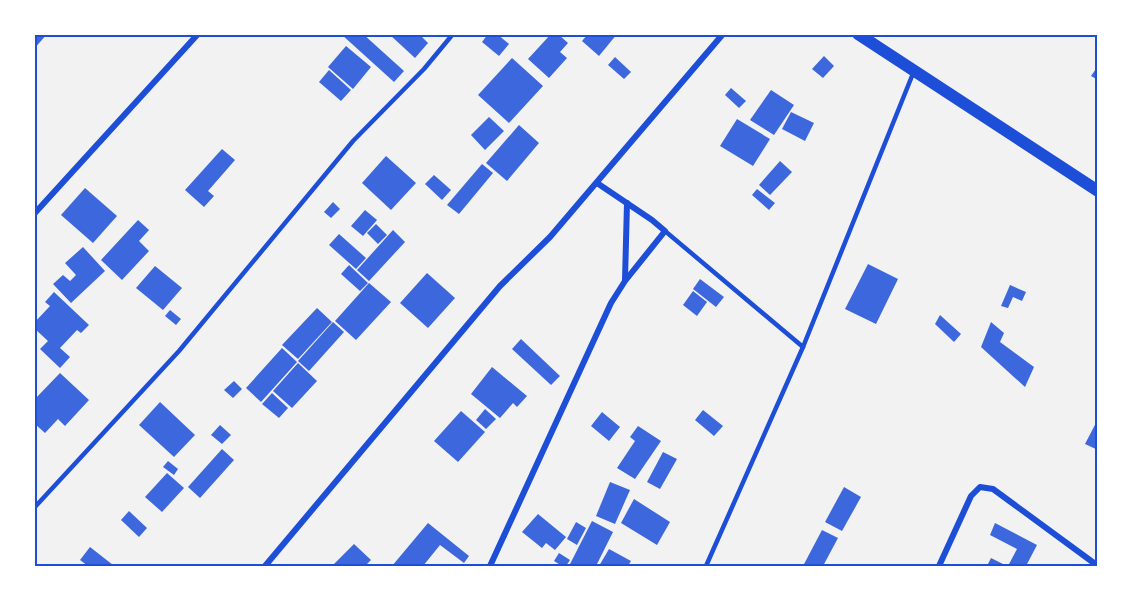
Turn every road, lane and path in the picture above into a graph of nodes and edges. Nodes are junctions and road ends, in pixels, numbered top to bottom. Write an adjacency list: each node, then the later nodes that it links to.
1 (198, 34): 9 (street)
2 (453, 34): 13 (lane)
3 (723, 34): 6 (street)
4 (858, 34): 5 (main road)
5 (915, 70): 7 (main road); 12 (lane)
6 (597, 183): 8 (street); 15 (street)
7 (1098, 191)
8 (627, 203): 10 (street); 11 (street)
9 (34, 214)
10 (664, 231): 11 (street); 12 (lane)
11 (625, 281): 16 (street)
12 (803, 347): 17 (lane)
13 (34, 508)
14 (1098, 566): 18 (street)
15 (265, 567)
16 (490, 567)
17 (706, 567)
18 (939, 567)

